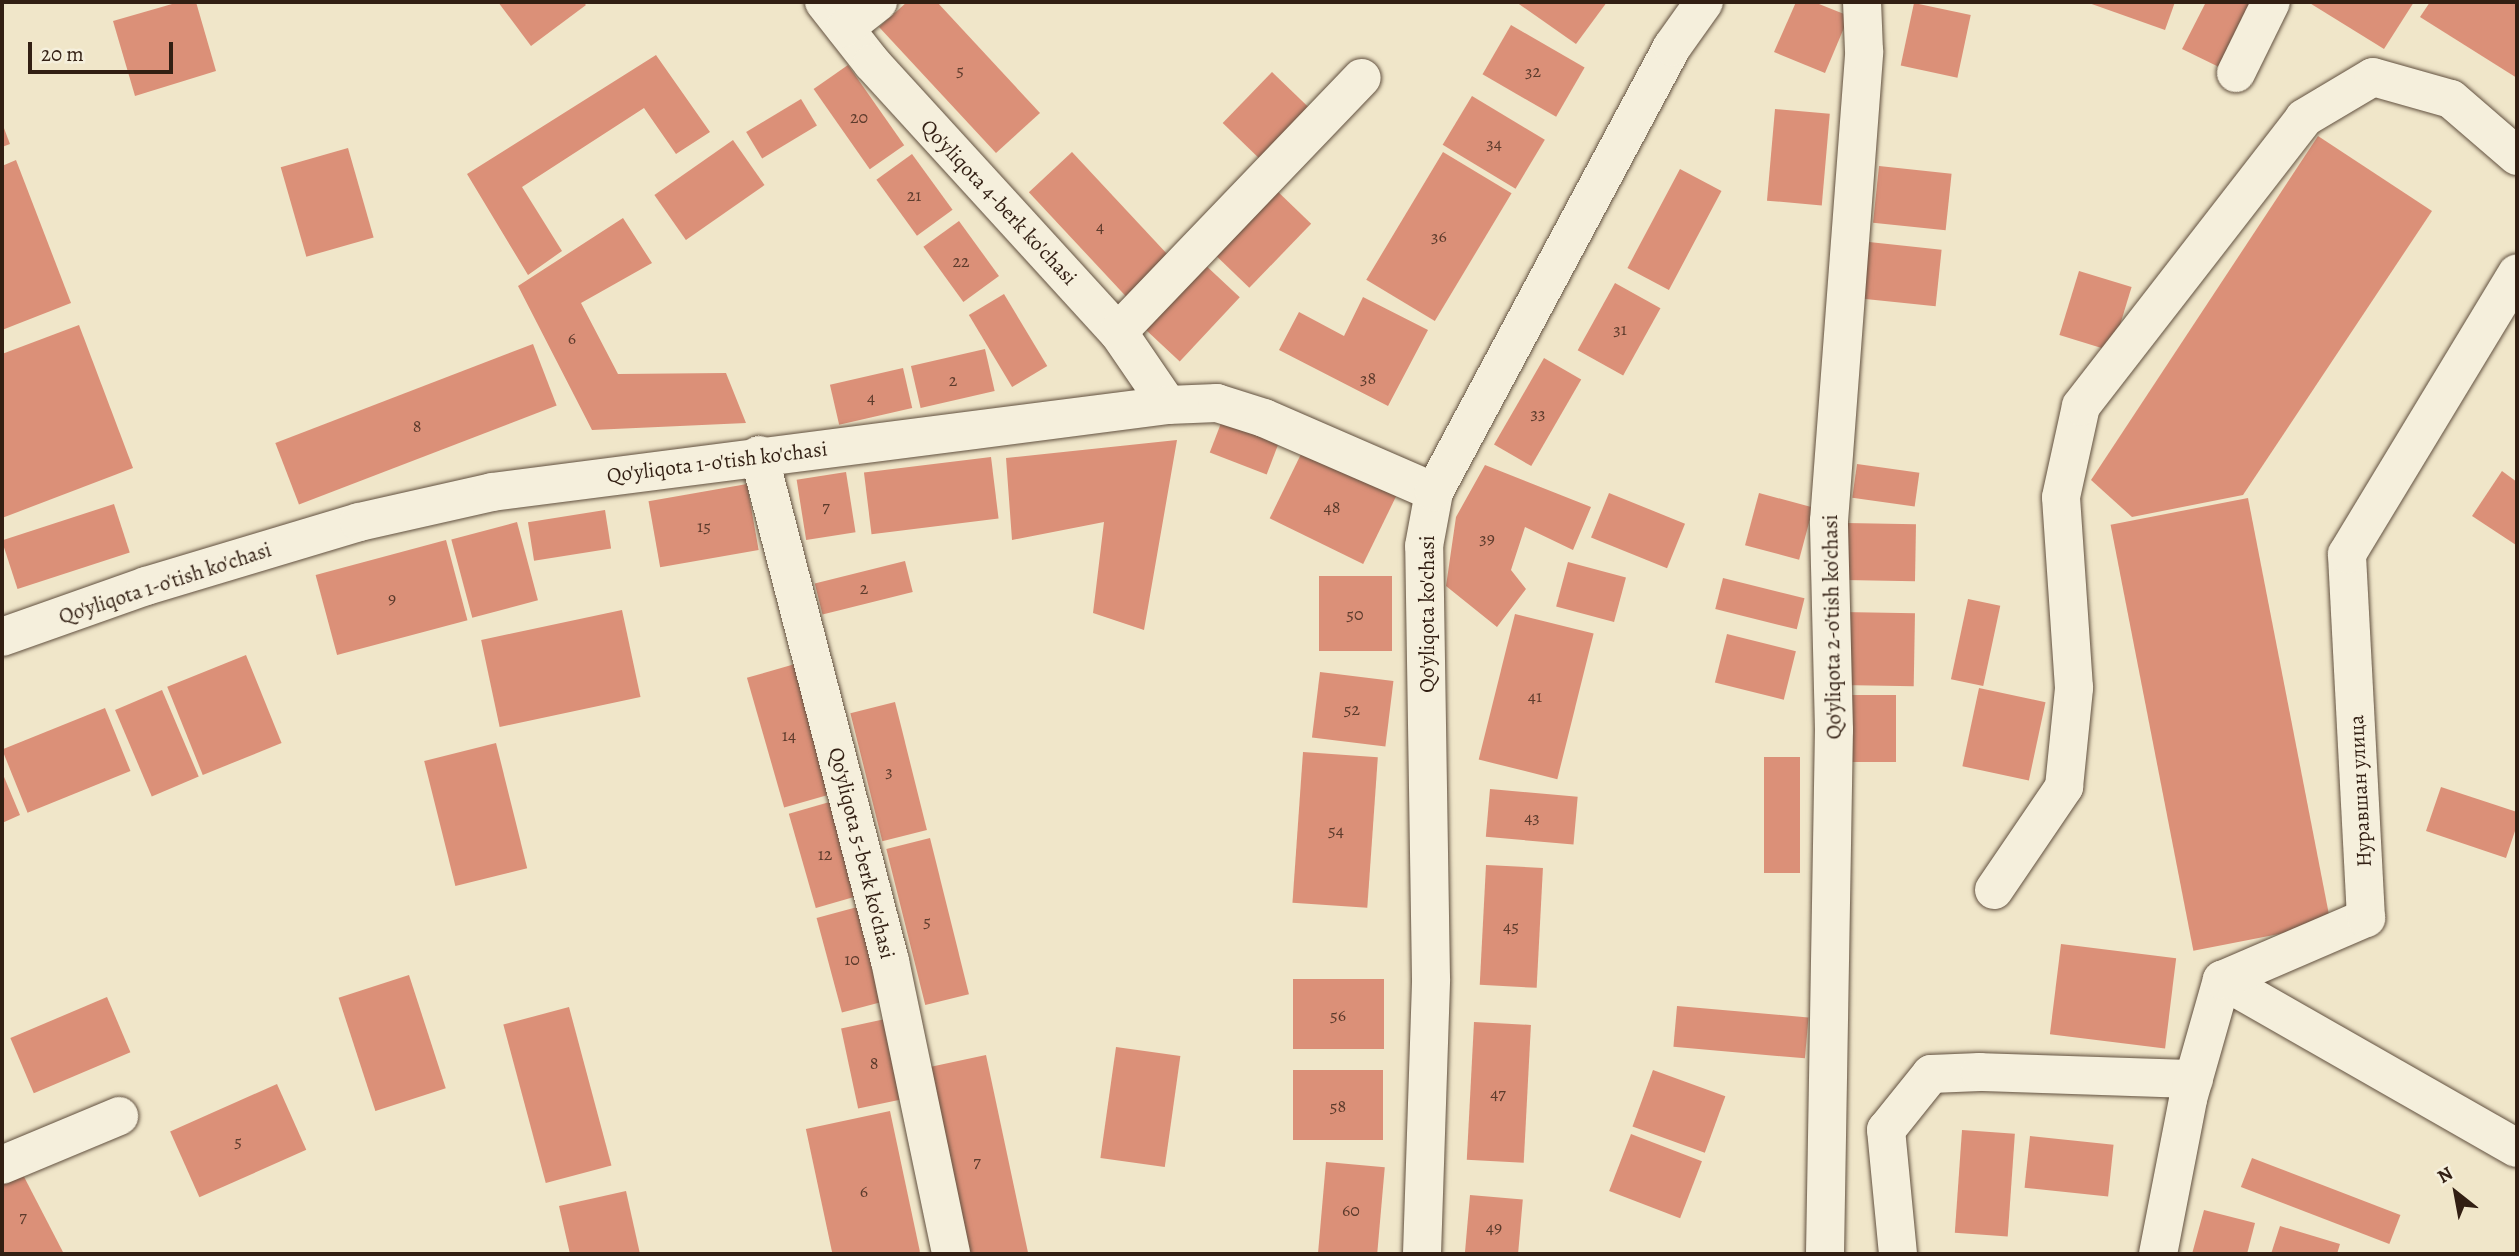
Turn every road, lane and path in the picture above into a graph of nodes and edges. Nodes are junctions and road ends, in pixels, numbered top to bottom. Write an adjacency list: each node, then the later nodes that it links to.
1 (878, 2): 5 (street)
2 (1704, 2): 13 (street, Qo'yliqota ko'chasi)
3 (1862, 2): 23 (street, Qo'yliqota 2-o'tish ko'chasi)
4 (2271, 2): 6 (street)
5 (835, 15): 10 (street, Qo'yliqota 4-berk ko'chasi)
6 (2236, 73)
7 (1362, 78): 10 (street)
8 (2517, 156): 15 (street)
9 (2517, 273): 16 (street, Нуравшан улица)
10 (1118, 332): 11 (street, Qo'yliqota 4-berk ko'chasi)
11 (1168, 405): 12 (street, Qo'yliqota 1-o'tish ko'chasi); 13 (street, Qo'yliqota 1-o'tish ko'chasi)
12 (759, 456): 14 (street, Qo'yliqota 1-o'tish ko'chasi); 21 (street, Qo'yliqota 5-berk ko'chasi)
13 (1434, 492): 22 (street, Qo'yliqota ko'chasi)
14 (2, 638)
15 (1994, 890)
16 (2222, 980): 17 (street); 19 (street)
17 (2194, 1079): 24 (street); 25 (street)
18 (119, 1116): 20 (street)
19 (2517, 1148)
20 (2, 1165)
21 (951, 1254)
22 (1422, 1254)
23 (1825, 1254)
24 (1898, 1254)
25 (2158, 1254)

